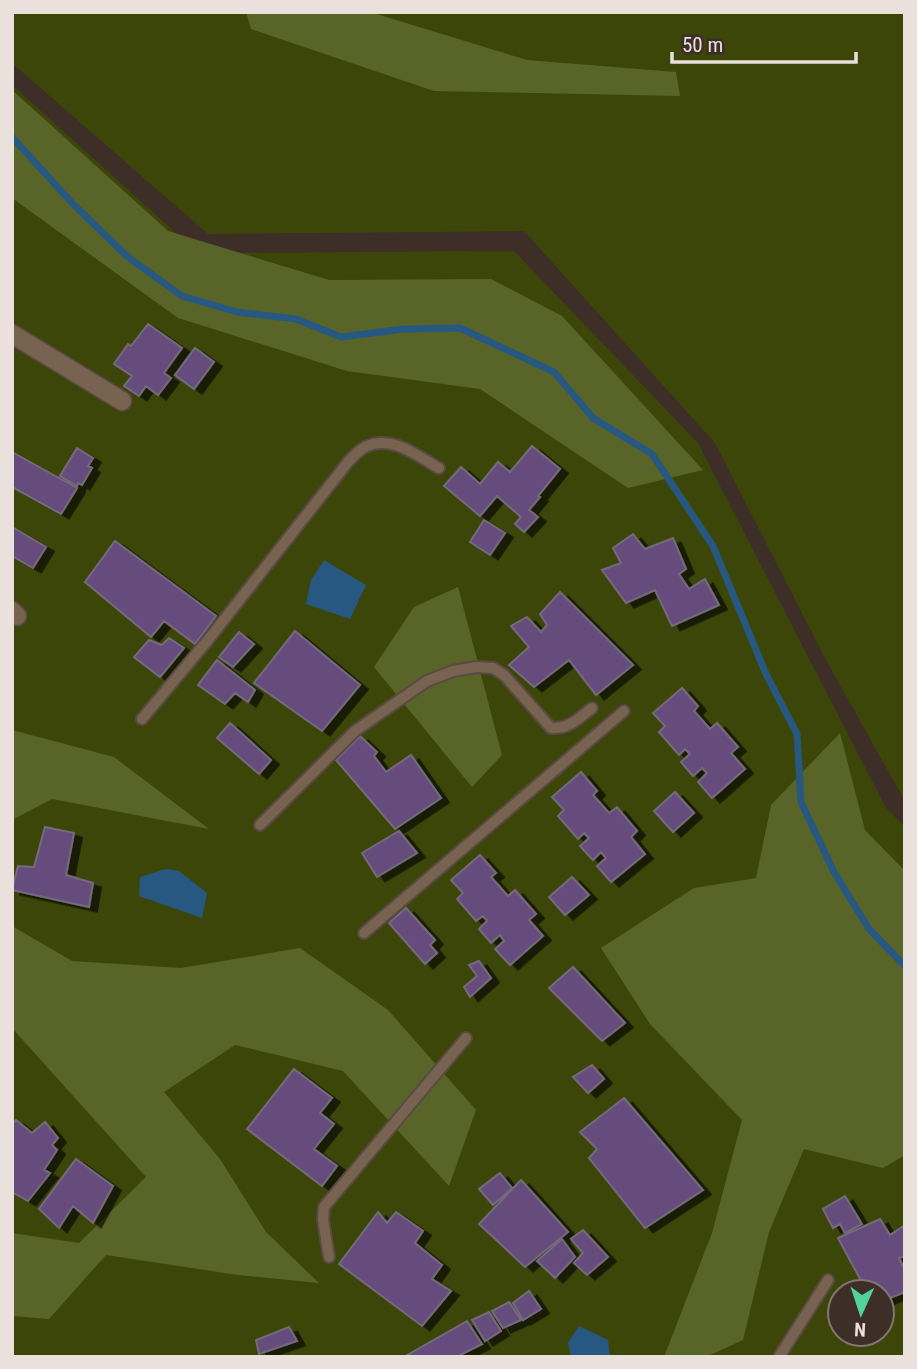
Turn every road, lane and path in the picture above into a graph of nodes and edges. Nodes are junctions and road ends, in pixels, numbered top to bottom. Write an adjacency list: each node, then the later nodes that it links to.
1 (12, 334): 2 (street)
2 (122, 401)
3 (439, 468): 6 (lane)
4 (592, 708): 7 (lane)
5 (624, 711): 8 (lane)
6 (142, 719)
7 (260, 825)
8 (364, 933)
9 (466, 1038): 10 (lane)
10 (329, 1257)
11 (826, 1283): 12 (lane)
12 (779, 1357)

